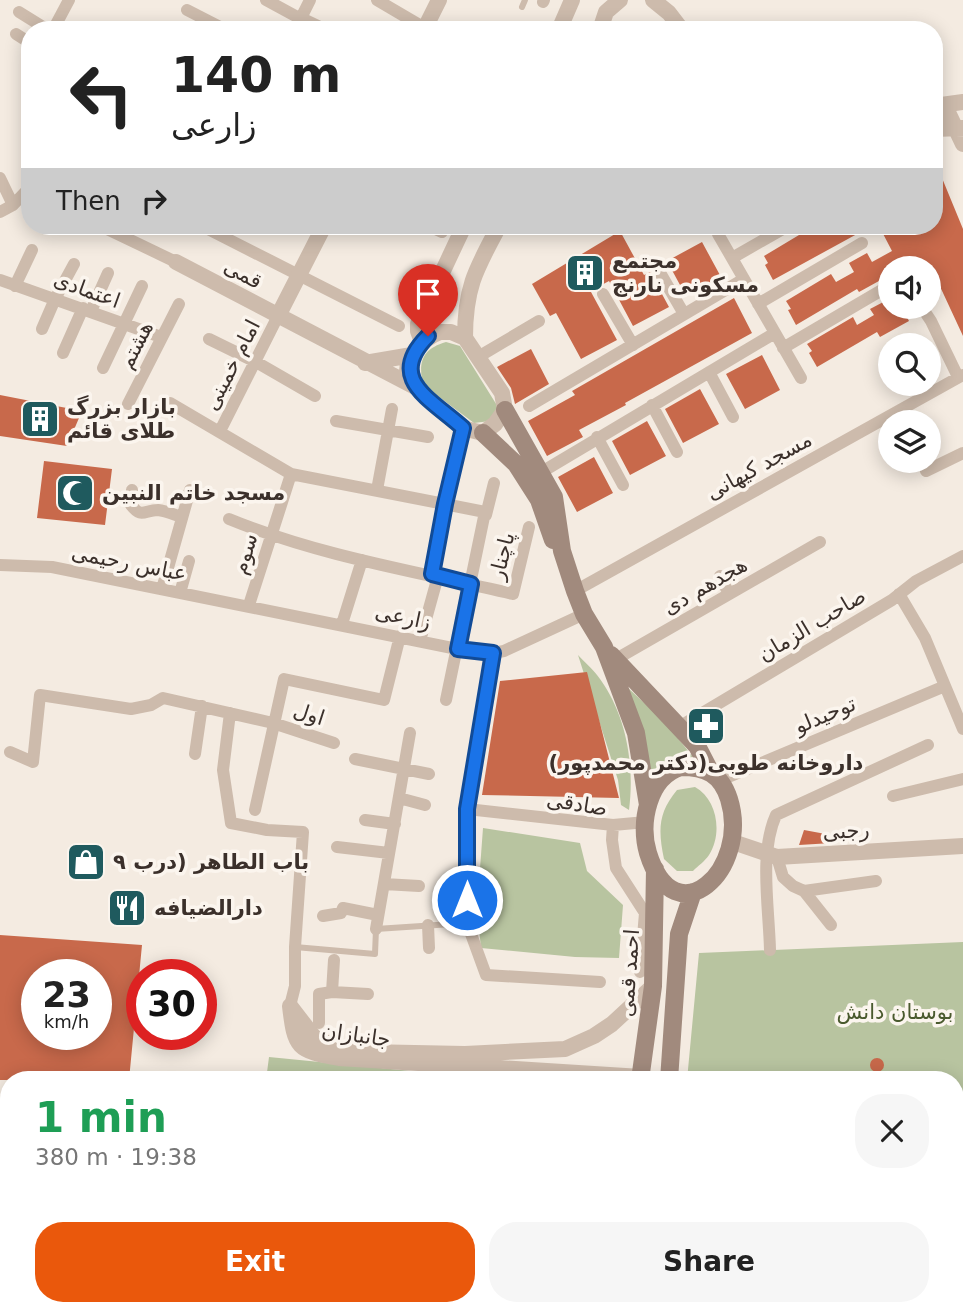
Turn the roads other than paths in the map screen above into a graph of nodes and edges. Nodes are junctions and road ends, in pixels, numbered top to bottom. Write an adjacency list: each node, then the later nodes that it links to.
1 (69, 0): 16 (street)
2 (267, 0): 18 (street)
3 (310, 0): 19 (street)
4 (377, 0): 20 (street)
5 (439, 0): 21 (street)
6 (525, 0): 11 (lane)
7 (572, 0): 22 (street)
8 (620, 0): 14 (street)
9 (653, 0): 23 (street)
10 (672, 0): 24 (street)
11 (522, 8)
12 (187, 10): 17 (street)
13 (19, 12): 15 (street)
14 (602, 18)
15 (34, 21)
16 (58, 21)
17 (203, 21)
18 (298, 21)
19 (300, 21)
20 (412, 21)
21 (430, 21)
22 (563, 21)
23 (676, 21)
24 (680, 21)
25 (16, 34): 26 (street)
26 (21, 37)
27 (963, 103): 28 (street)
28 (943, 106)
29 (943, 111): 31 (street)
30 (943, 131): 31 (street)
31 (961, 134)
32 (0, 177): 34 (street)
33 (21, 197): 34 (street)
34 (13, 205): 35 (street)
35 (0, 212)
36 (120, 235): 46 (street, قمی)
37 (220, 235): 50 (street)
38 (319, 235): 50 (street)
39 (460, 235): 74 (street)
40 (494, 235): 70 (street)
41 (719, 235): 45 (street)
42 (772, 235): 45 (street)
43 (862, 243): 59 (street)
44 (32, 250): 53 (street)
45 (732, 258): 51 (street)
46 (176, 262): 62 (street, قمی)
47 (74, 264): 57 (street)
48 (655, 264): 61 (street)
49 (108, 274): 60 (street)
50 (299, 275): 62 (street); 66 (street)
51 (744, 279): 59 (street); 61 (street)
52 (0, 280): 53 (street, اعتمادی)
53 (15, 286): 57 (street, اعتمادی)
54 (142, 286): 65 (street)
55 (878, 292): 73 (street)
56 (603, 294): 72 (street)
57 (55, 299): 60 (street, اعتمادی); 67 (street)
58 (179, 304): 69 (street, هشتم)
59 (758, 304): 68 (street)
60 (87, 310): 65 (street, اعتمادی); 75 (street)
61 (684, 314): 72 (street)
62 (278, 316): 77 (street, امام خمینی); 78 (street, قمی)
63 (930, 319): 81 (street)
64 (539, 321): 76 (street)
65 (122, 323): 69 (street, اعتمادی); 79 (street)
66 (399, 326)
67 (42, 329)
68 (775, 333): 73 (street); 80 (street)
69 (161, 337): 86 (street, هشتم)
70 (465, 338): 74 (street); 76 (street)
71 (209, 339): 77 (street)
72 (633, 345): 88 (street)
73 (783, 348): 82 (street)
74 (417, 349): 78 (street); 83 (street)
75 (64, 353)
76 (478, 357): 90 (street)
77 (256, 362): 84 (street); 95 (street, امام خمینی)
78 (365, 363): 83 (street, قمی)
79 (103, 368)
80 (709, 372): 87 (street); 91 (street)
81 (960, 376): 125 (street, مسجد کیهانی)
82 (801, 378)
83 (419, 389): 93 (street)
84 (315, 396)
85 (170, 403): 95 (street)
86 (128, 404)
87 (652, 405): 98 (street); 99 (street)
88 (529, 407)
89 (392, 409): 94 (street)
90 (505, 410): 96 (street); 102 (main road)
91 (733, 417)
92 (336, 421): 94 (street)
93 (463, 428): 96 (street); 109 (street)
94 (388, 429): 97 (street); 108 (street)
95 (220, 430): 103 (street)
96 (482, 433): 116 (main road)
97 (428, 437)
98 (597, 437): 102 (street); 105 (street)
99 (677, 452)
100 (963, 453): 101 (street)
101 (941, 464)
102 (540, 473): 116 (main road)
103 (291, 474): 108 (street); 114 (street, سوم)
104 (494, 483): 110 (street)
105 (623, 485)
106 (132, 490): 111 (street)
107 (190, 490): 111 (street)
108 (377, 490): 109 (street)
109 (445, 504): 110 (street); 121 (street)
110 (486, 515): 123 (street)
111 (182, 517): 124 (street)
112 (229, 519): 114 (street)
113 (529, 527): 123 (street, پاچنار)
114 (270, 536): 118 (street); 129 (street, سوم)
115 (820, 542): 127 (street, هجدهم دی)
116 (562, 551): 125 (main road)
117 (963, 556): 128 (street, صاحب الزمان)
118 (362, 560): 121 (street); 131 (street)
119 (189, 561): 126 (street)
120 (0, 565): 124 (street, عباس رحیمی)
121 (435, 575): 123 (street); 133 (street)
122 (720, 576): 127 (street)
123 (471, 584): 134 (street)
124 (162, 589): 126 (street, عباس رحیمی)
125 (575, 591): 130 (main road)
126 (180, 593): 129 (street, عباس رحیمی)
127 (729, 594): 136 (street, هجدهم دی)
128 (899, 594): 137 (street); 142 (street, صاحب الزمان)
129 (249, 605): 131 (street, زارعی)
130 (584, 614): 135 (street, زارعی); 136 (main road)
131 (342, 624): 132 (street, زارعی)
132 (400, 636): 133 (street, زارعی); 141 (street)
133 (420, 641): 134 (street, زارعی)
134 (458, 649): 135 (street, زارعی); 138 (street)
135 (493, 653): 157 (street)
136 (610, 657): 142 (main road); 159 (main road)
137 (945, 686): 143 (street); 152 (street, توحیدلو)
138 (446, 700)
139 (202, 706): 140 (street, اول); 147 (street, اول); 148 (street)
140 (230, 713): 141 (street, اول); 179 (street)
141 (273, 723): 145 (street, اول); 158 (street)
142 (679, 727): 152 (main road)
143 (963, 729)
144 (410, 733): 150 (street)
145 (334, 743)
146 (928, 745): 167 (street)
147 (10, 752)
148 (195, 754)
149 (355, 759): 150 (street)
150 (405, 768): 151 (street); 155 (street)
151 (429, 774)
152 (715, 775): 159 (main road); 163 (main road)
153 (963, 779): 154 (street)
154 (893, 796)
155 (400, 798): 156 (street); 161 (street)
156 (425, 805)
157 (467, 809): 162 (street, صادقی); 176 (street)
158 (255, 810)
159 (647, 813): 162 (street); 168 (main road)
160 (365, 820): 161 (street)
161 (395, 824): 166 (street)
162 (613, 825): 183 (street, صادقی)
163 (733, 842): 167 (street, رجبی); 173 (main road)
164 (963, 846): 167 (street, رجبی)
165 (337, 847): 166 (street)
166 (390, 853): 170 (street)
167 (772, 855): 172 (street); 181 (street)
168 (655, 869): 173 (main road); 186 (main road, احمد قمی)
169 (877, 881): 172 (street)
170 (384, 884): 171 (street); 175 (street)
171 (419, 886)
172 (804, 891): 178 (street)
173 (693, 892): 194 (main road)
174 (323, 916): 175 (street)
175 (377, 922): 177 (lane); 179 (lane)
176 (467, 923): 177 (lane); 184 (street)
177 (428, 925): 180 (street)
178 (831, 925)
179 (295, 947): 185 (street)
180 (429, 948)
181 (770, 950)
182 (334, 960): 187 (street)
183 (640, 972)
184 (600, 982)
185 (295, 986): 188 (street); 190 (street)
186 (653, 986): 190 (street, جانبازان); 193 (main road, احمد قمی)
187 (332, 992): 188 (street); 189 (street)
188 (319, 994): 191 (street)
189 (368, 994)
190 (290, 1006): 192 (street, جانبازان)
191 (319, 1023)
192 (535, 1071)
193 (641, 1071)
194 (670, 1071)

